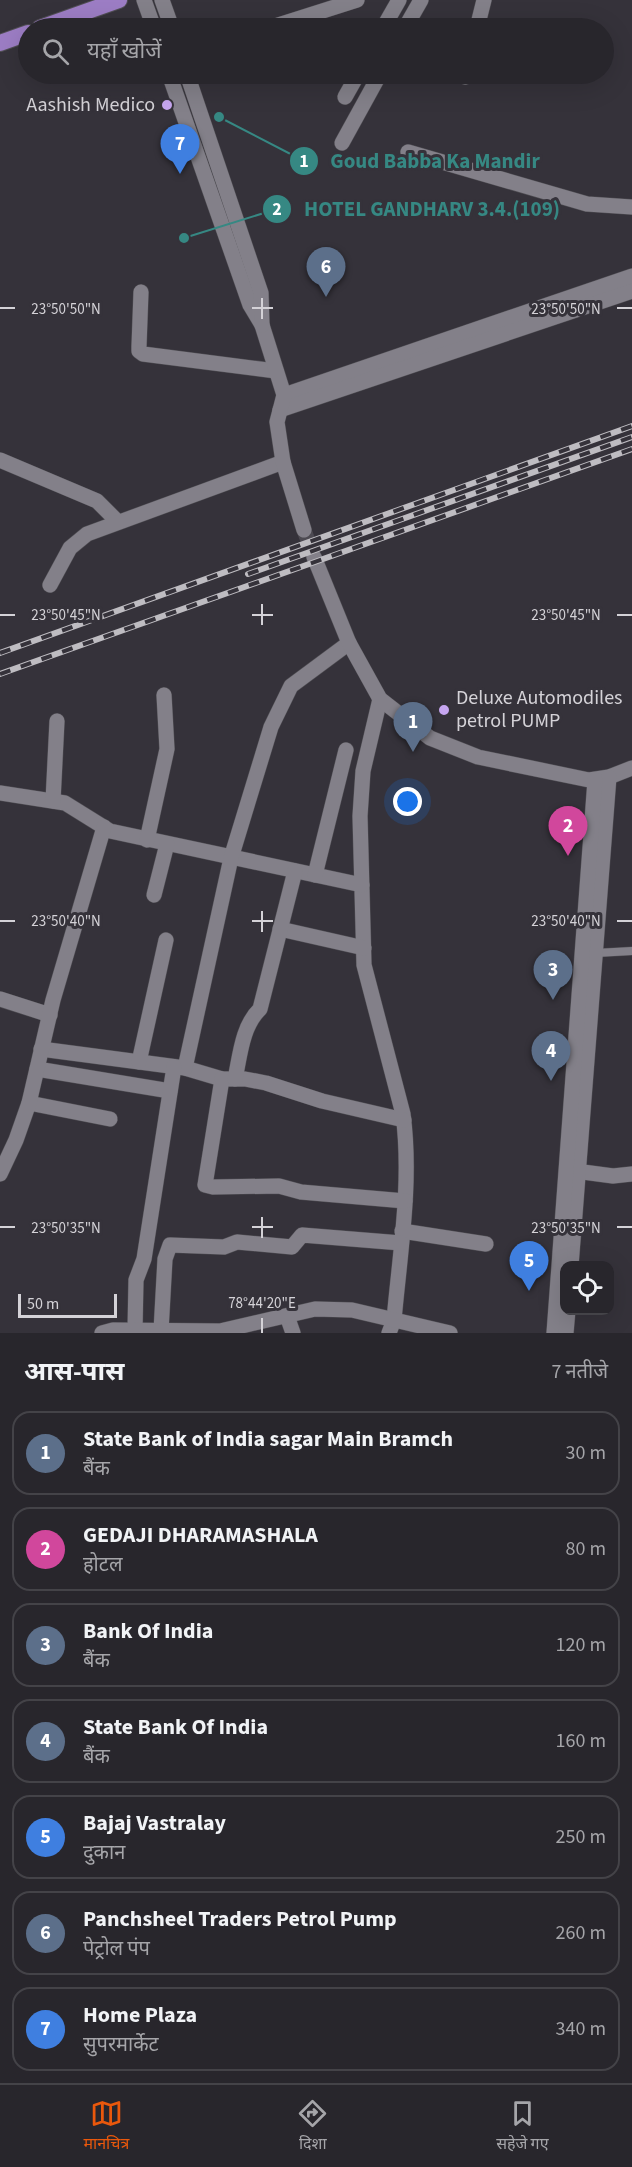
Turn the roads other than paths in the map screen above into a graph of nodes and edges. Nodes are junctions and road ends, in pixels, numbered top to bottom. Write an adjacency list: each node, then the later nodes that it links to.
1 (119, 0): 8 (highway)
2 (144, 0): 10 (street)
3 (162, 0): 11 (street)
4 (357, 0): 12 (street)
5 (399, 0): 13 (street)
6 (420, 0): 14 (street)
7 (483, 0): 15 (street)
8 (96, 4): 9 (highway)
9 (63, 18)
10 (150, 18)
11 (168, 18)
12 (300, 18)
13 (389, 18)
14 (410, 18)
15 (479, 18)
16 (18, 37): 17 (highway)
17 (0, 43)
18 (173, 84): 29 (street)
19 (190, 84): 29 (street)
20 (352, 84): 22 (street)
21 (374, 84): 23 (street)
22 (345, 97)
23 (342, 143)
24 (408, 152): 25 (street)
25 (632, 207)
26 (632, 276): 31 (street)
27 (632, 291): 31 (street)
28 (141, 292): 30 (street)
29 (262, 325): 30 (street)
30 (276, 371): 31 (street)
31 (282, 402): 33 (street)
32 (0, 460): 34 (street)
33 (283, 462): 34 (street); 35 (street)
34 (118, 522): 37 (street)
35 (304, 530)
36 (314, 558): 38 (street)
37 (50, 585)
38 (350, 643): 40 (street); 50 (street)
39 (164, 695): 48 (street)
40 (380, 699): 44 (street); 53 (street)
41 (57, 721): 46 (street)
42 (346, 750): 52 (street)
43 (632, 768): 44 (street)
44 (602, 779): 59 (street); 72 (street)
45 (0, 793): 46 (street)
46 (53, 801): 47 (street)
47 (104, 827): 48 (street); 61 (street)
48 (147, 840): 49 (street)
49 (167, 844): 50 (street); 54 (street)
50 (231, 858): 51 (street); 64 (street)
51 (294, 871): 52 (street); 55 (street)
52 (315, 875): 53 (street)
53 (362, 885): 57 (street)
54 (154, 895)
55 (280, 930): 57 (street); 66 (street)
56 (166, 940): 63 (street)
57 (364, 948): 70 (street)
58 (632, 951): 59 (lane)
59 (596, 953): 72 (street)
60 (0, 999): 61 (street)
61 (50, 1015): 62 (street)
62 (41, 1049): 63 (street); 65 (street)
63 (139, 1062): 64 (street)
64 (180, 1068): 66 (street); 67 (street)
65 (37, 1069): 67 (street); 68 (street)
66 (228, 1079): 70 (street); 75 (street)
67 (170, 1091): 82 (street)
68 (29, 1103): 69 (street); 71 (street)
69 (110, 1119)
70 (404, 1120): 75 (street)
71 (4, 1153): 73 (street)
72 (573, 1171): 74 (street); 78 (street); 87 (street)
73 (0, 1174)
74 (632, 1174)
75 (405, 1201): 76 (street)
76 (402, 1237): 77 (street); 81 (street); 83 (street)
77 (486, 1244)
78 (572, 1261)
79 (568, 1315): 88 (street)
80 (287, 1316): 81 (street); 83 (street); 86 (street)
81 (392, 1327): 84 (street)
82 (135, 1330): 83 (street); 85 (street)
83 (161, 1331)
84 (441, 1332)
85 (102, 1333)
86 (293, 1333)
87 (554, 1333)
88 (566, 1333)

